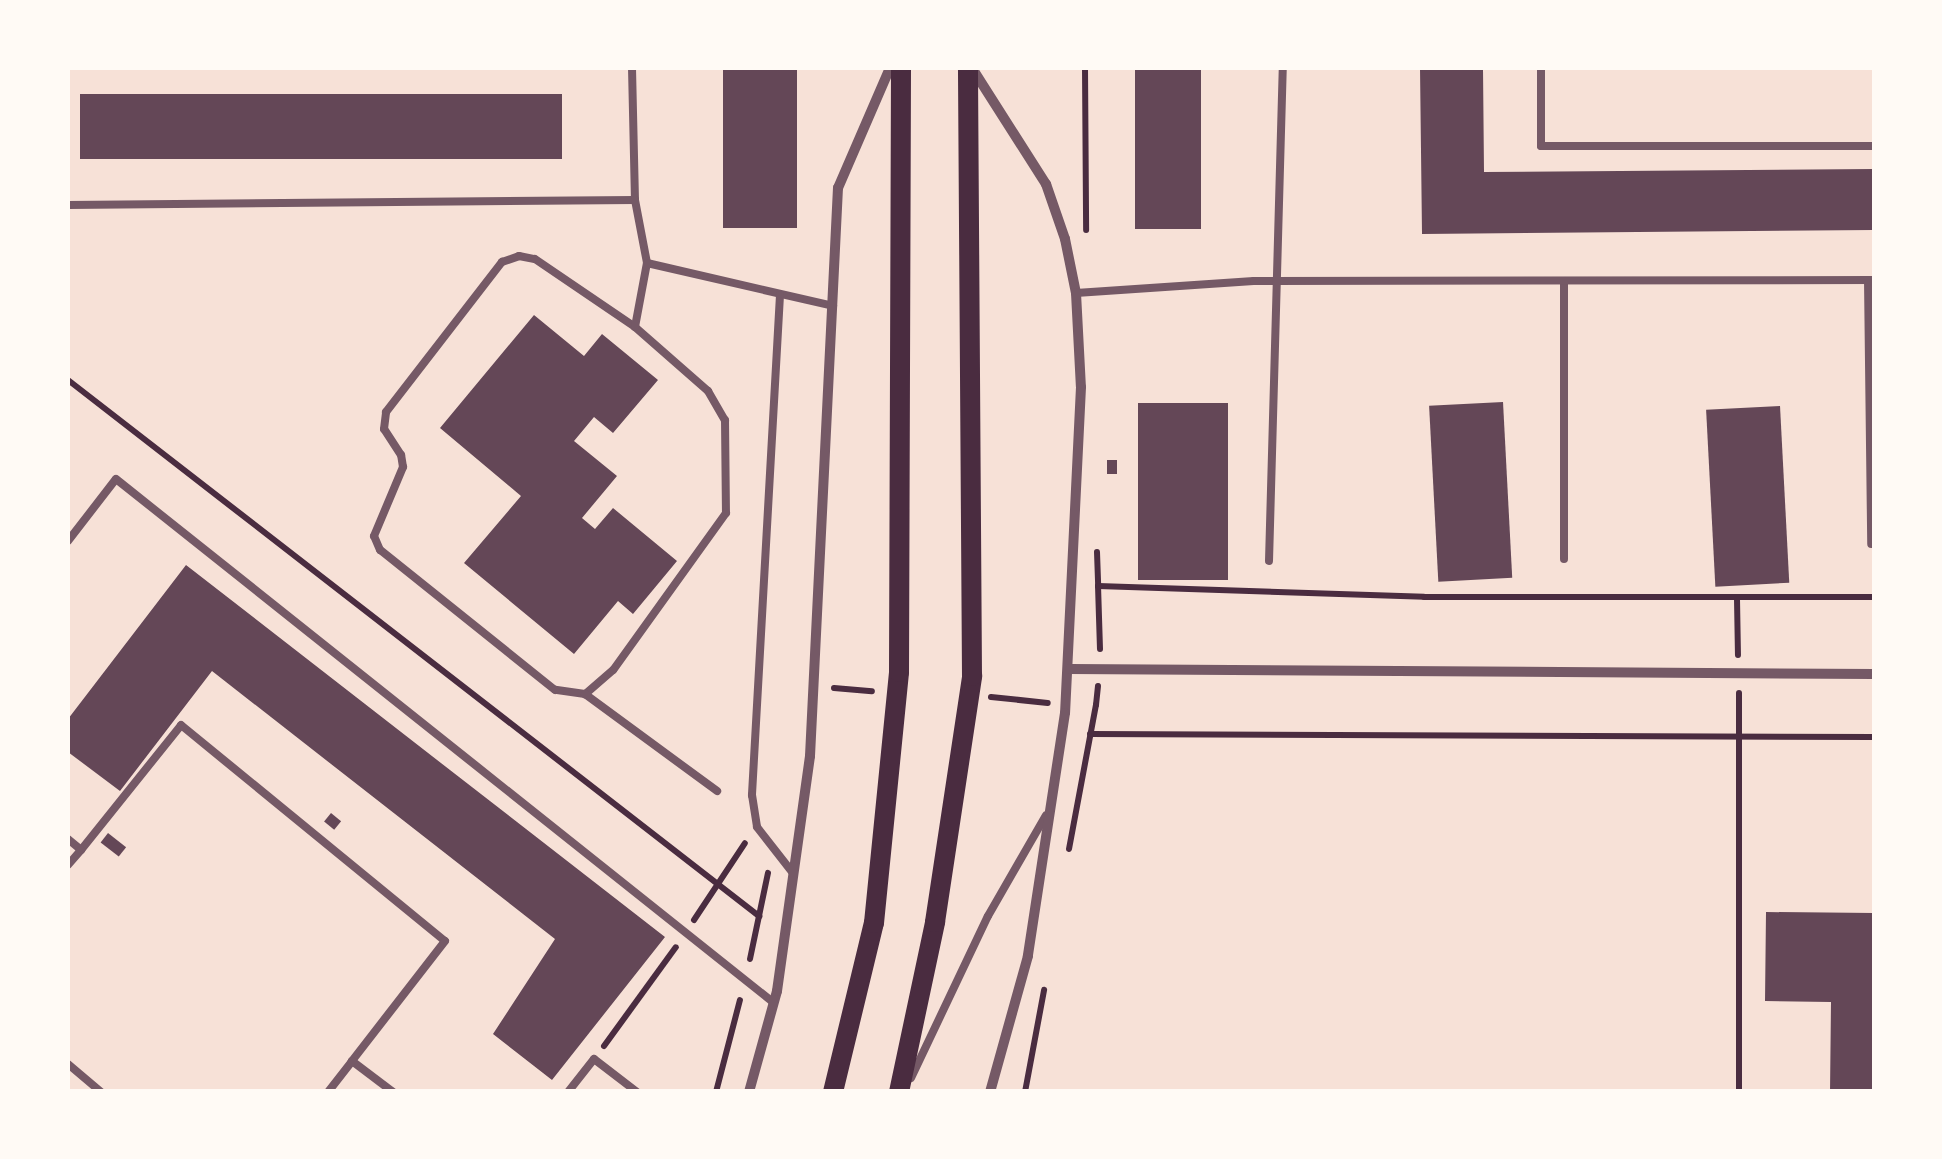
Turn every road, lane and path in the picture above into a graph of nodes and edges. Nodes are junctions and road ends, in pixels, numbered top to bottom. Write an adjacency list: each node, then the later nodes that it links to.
1 (632, 68): 8 (lane)
2 (890, 68): 16 (street)
3 (901, 68): 28 (main road)
4 (970, 68): 14 (street); 55 (main road)
5 (1283, 68): 13 (lane)
6 (1542, 68): 7 (lane)
7 (1874, 146)
8 (634, 200): 9 (lane); 10 (lane)
9 (68, 206)
10 (646, 263): 15 (lane); 17 (lane)
11 (1871, 280): 12 (lane); 20 (lane)
12 (1564, 281): 13 (lane); 21 (lane)
13 (1280, 282): 14 (lane); 22 (lane)
14 (1076, 293): 24 (street)
15 (780, 296): 16 (lane); 36 (lane)
16 (833, 306): 27 (street)
17 (635, 327): 29 (lane); 29 (lane)
18 (68, 380): 41 (path)
19 (68, 541): 43 (lane)
20 (1870, 544)
21 (1564, 559)
22 (1270, 561)
23 (1874, 597): 25 (path)
24 (1070, 669): 25 (street); 35 (street)
25 (1101, 670): 26 (street); 30 (path)
26 (1874, 674)
27 (813, 686): 28 (path); 40 (street)
28 (898, 692): 54 (main road)
29 (585, 694): 34 (lane)
30 (1096, 705)
31 (1090, 734): 33 (path)
32 (1874, 736): 33 (path)
33 (1740, 738): 57 (path)
34 (718, 792)
35 (1046, 816): 55 (lane); 56 (street)
36 (757, 828): 40 (lane); 41 (path)
37 (68, 840): 38 (lane)
38 (81, 850): 39 (lane); 46 (lane)
39 (68, 865)
40 (794, 873): 44 (street)
41 (717, 882): 42 (path); 43 (path)
42 (759, 916)
43 (686, 933): 44 (lane); 45 (path)
44 (774, 1003): 53 (street)
45 (594, 1059): 51 (lane); 52 (lane)
46 (352, 1061): 49 (lane); 50 (lane)
47 (68, 1064): 48 (lane)
48 (101, 1092)
49 (328, 1092)
50 (394, 1092)
51 (568, 1092)
52 (637, 1092)
53 (749, 1092)
54 (833, 1092)
55 (902, 1092)
56 (990, 1092)
57 (1739, 1092)

